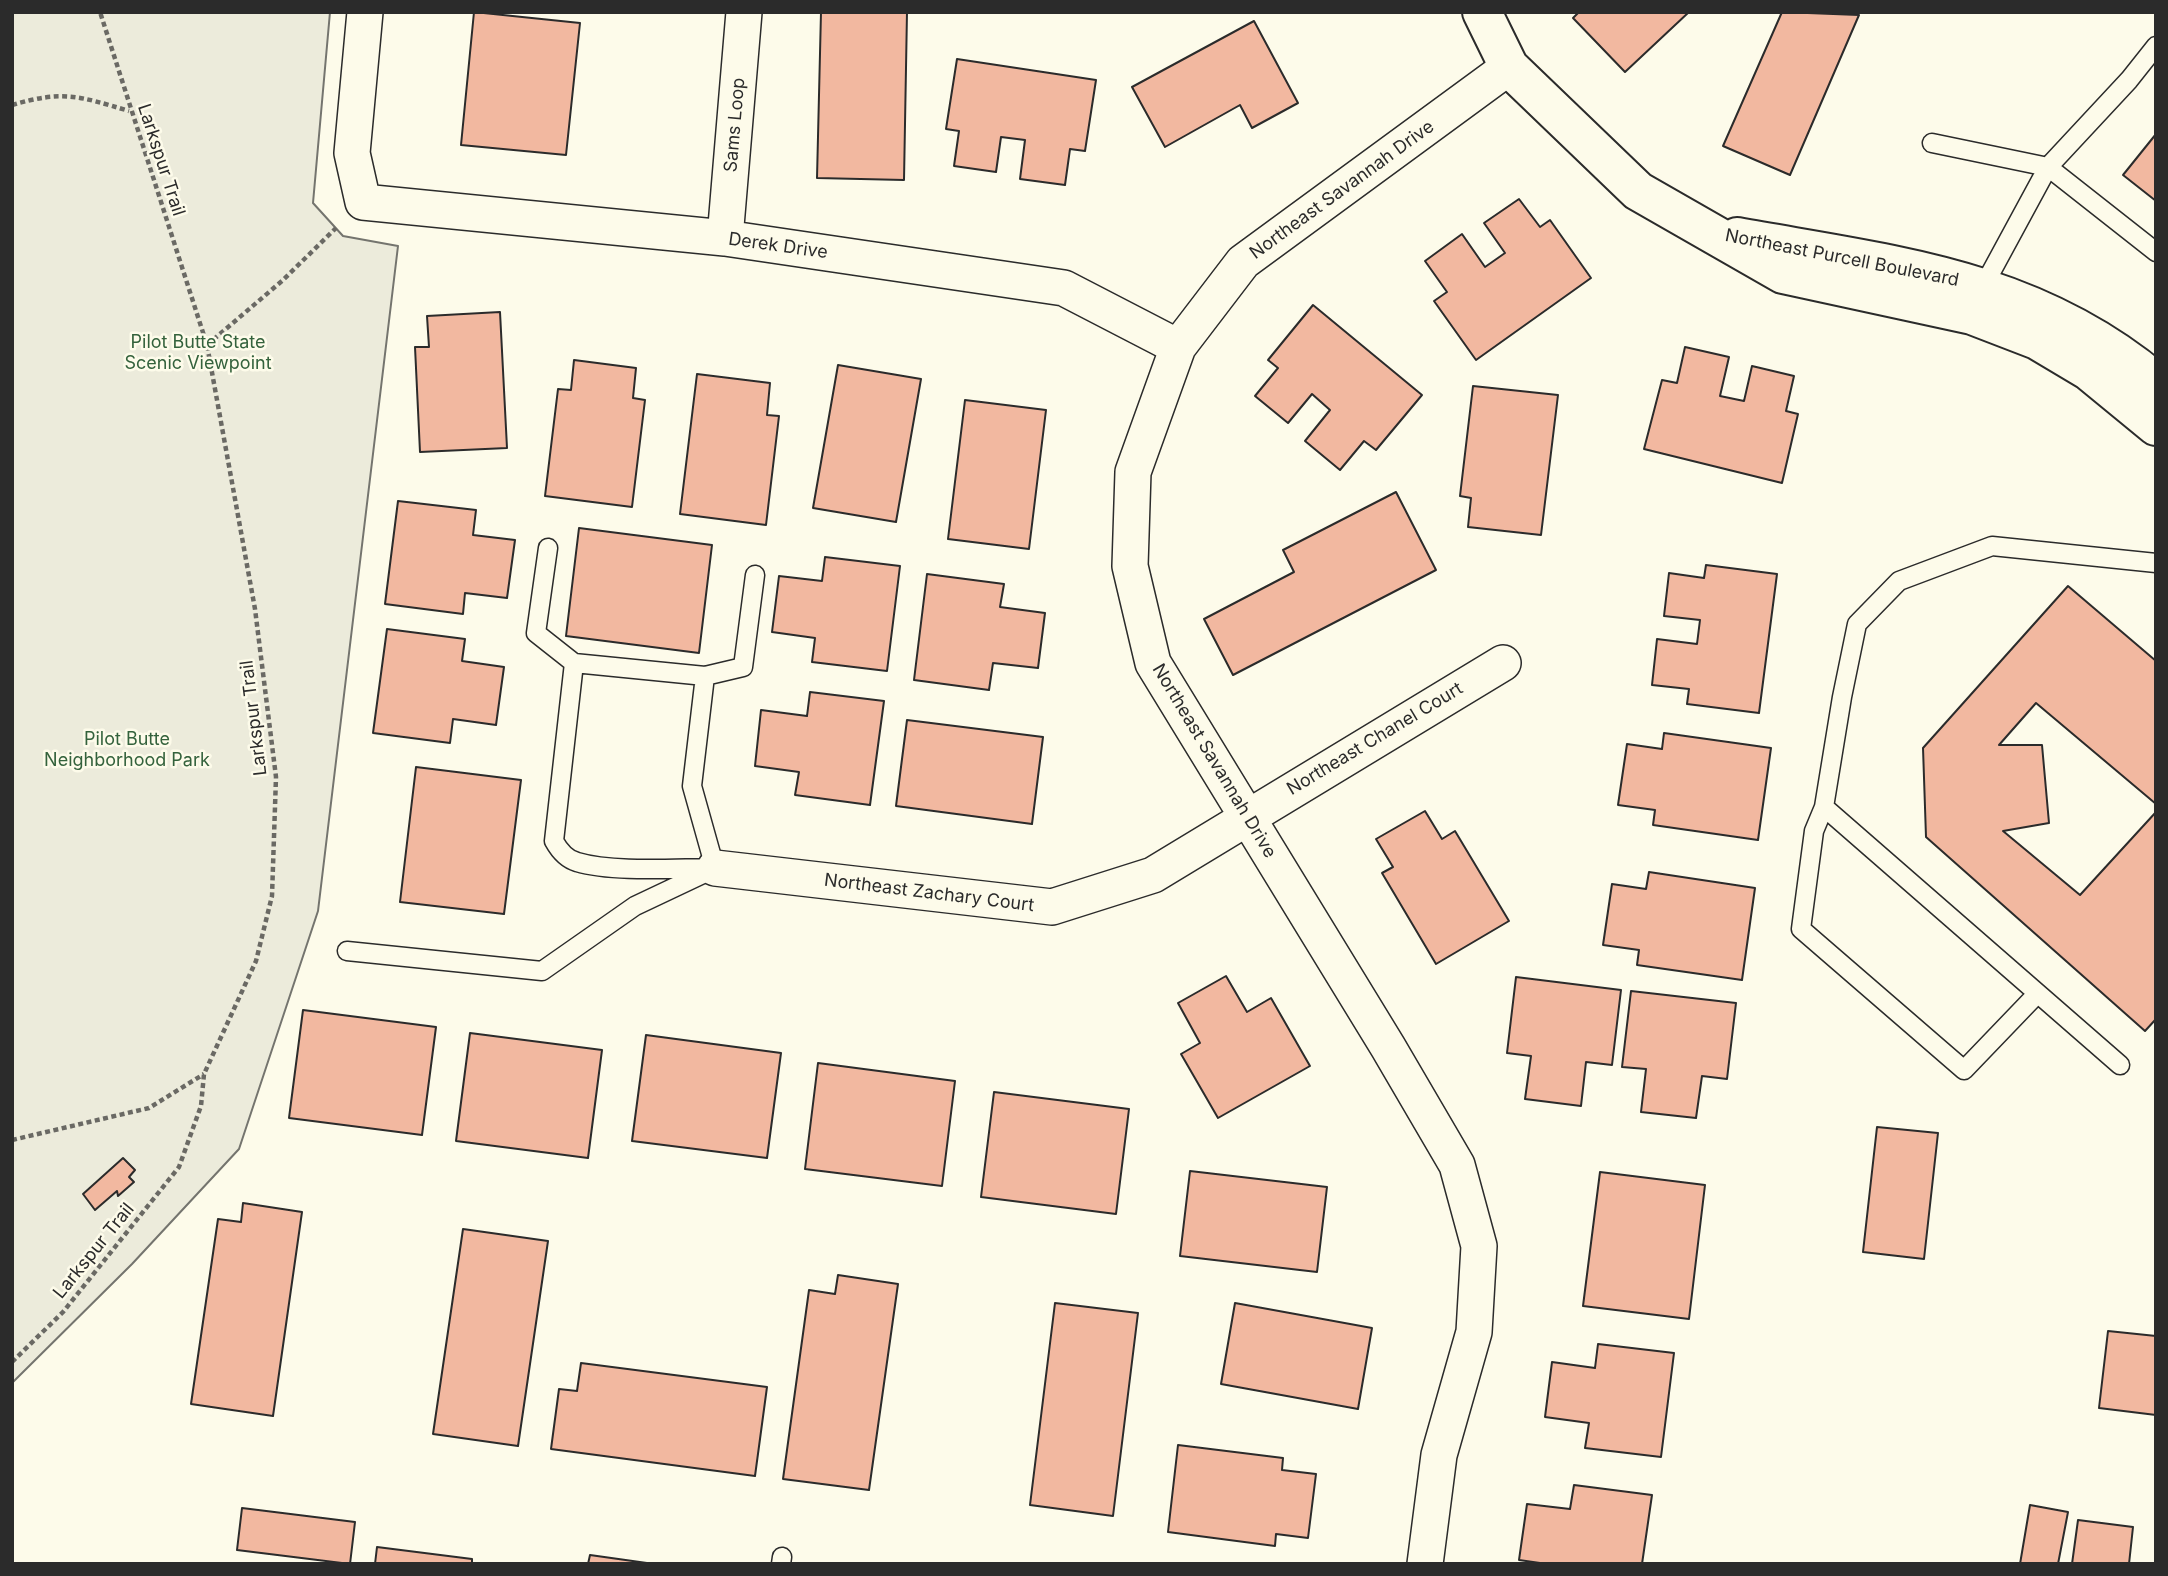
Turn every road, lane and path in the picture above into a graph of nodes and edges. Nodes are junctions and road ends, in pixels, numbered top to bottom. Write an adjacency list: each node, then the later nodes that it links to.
1 (100, 12): 8 (path, Larkspur Trail)
2 (365, 12): 11 (street)
3 (744, 12): 13 (street, Sams Loop)
4 (1482, 12): 6 (street, Northeast Purcell Boulevard)
5 (2156, 46): 10 (lane)
6 (1509, 67): 12 (street, Northeast Purcell Boulevard); 17 (street, Northeast Savannah Drive)
7 (12, 105): 8 (path)
8 (130, 111): 16 (path, Larkspur Trail)
9 (1931, 143): 10 (lane)
10 (2048, 167): 14 (lane); 15 (lane)
11 (363, 202): 13 (street, Derek Drive); 16 (path)
12 (1711, 232): 15 (street, Northeast Purcell Boulevard); 19 (street, Northeast Purcell Boulevard)
13 (725, 238): 17 (street, Derek Drive)
14 (2156, 252)
15 (1983, 287): 18 (street, Northeast Purcell Boulevard)
16 (207, 345): 32 (path, Larkspur Trail)
17 (1178, 347): 27 (street, Northeast Savannah Drive)
18 (2156, 382)
19 (2156, 426)
20 (548, 548): 23 (lane)
21 (2156, 563): 26 (lane)
22 (755, 575): 25 (lane)
23 (574, 663): 25 (lane); 28 (lane)
24 (1503, 663): 27 (street, Northeast Chanel Court)
25 (705, 676): 28 (lane)
26 (1824, 807): 30 (lane); 30 (lane)
27 (1247, 816): 28 (street, Northeast Zachary Court); 35 (street, Northeast Savannah Drive)
28 (715, 869): 29 (lane)
29 (347, 951)
30 (2037, 994): 31 (lane)
31 (2120, 1065)
32 (204, 1074): 33 (path); 34 (path, Larkspur Trail)
33 (12, 1140)
34 (12, 1362)
35 (1426, 1564)

